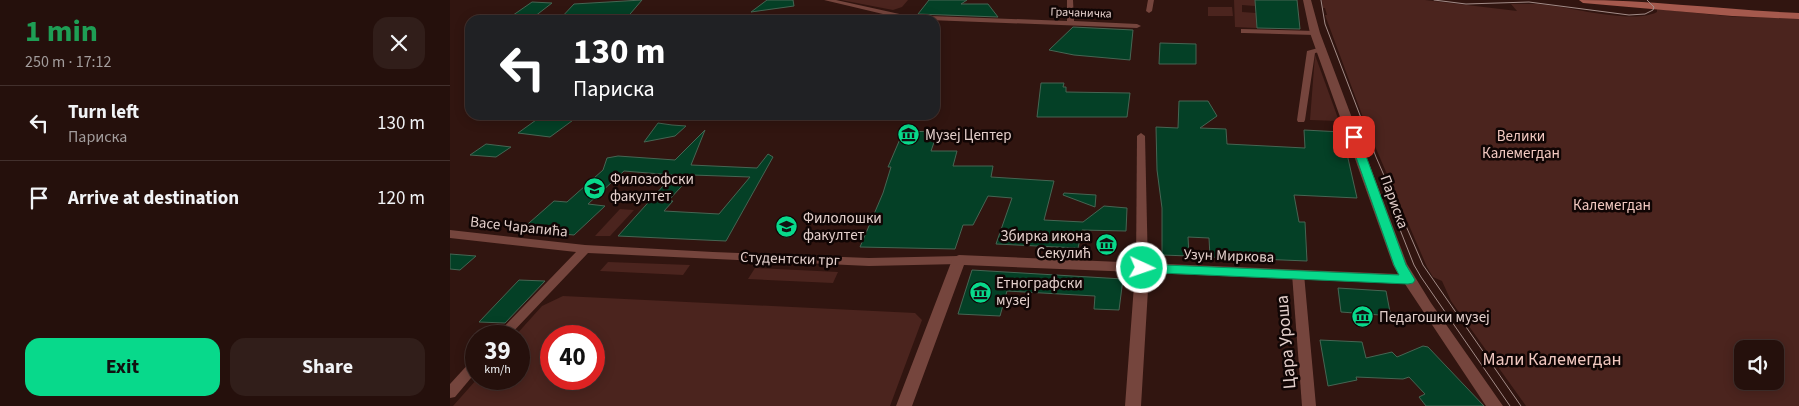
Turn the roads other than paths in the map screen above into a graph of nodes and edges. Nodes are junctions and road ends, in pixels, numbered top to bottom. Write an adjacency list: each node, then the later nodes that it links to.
1 (828, 0): 7 (street, Грачаничка)
2 (1070, 0): 10 (street)
3 (1151, 0): 6 (street)
4 (1583, 0): 8 (main road)
5 (1308, 1): 13 (street, Париска)
6 (1149, 11)
7 (899, 15)
8 (1799, 16)
9 (940, 18): 10 (street, Грачаничка)
10 (1071, 24): 11 (street, Грачаничка)
11 (1136, 26)
12 (1244, 31): 13 (street)
13 (1315, 33): 14 (street, Париска)
14 (1322, 49): 15 (street); 22 (street, Париска)
15 (1302, 120)
16 (1141, 136): 20 (street)
17 (450, 234): 18 (street, Васе Чарапића)
18 (585, 249): 19 (street, Студентски трг); 23 (street)
19 (959, 260): 20 (street, Узун Миркова); 26 (street)
20 (1142, 268): 21 (street, Узун Миркова); 27 (street)
21 (1298, 274): 22 (street, Узун Миркова); 28 (street, Цара Уроша)
22 (1408, 280): 29 (street, Париска)
23 (512, 325)
24 (465, 376): 25 (street)
25 (450, 393)
26 (904, 406)
27 (1133, 406)
28 (1309, 406)
29 (1495, 406)

